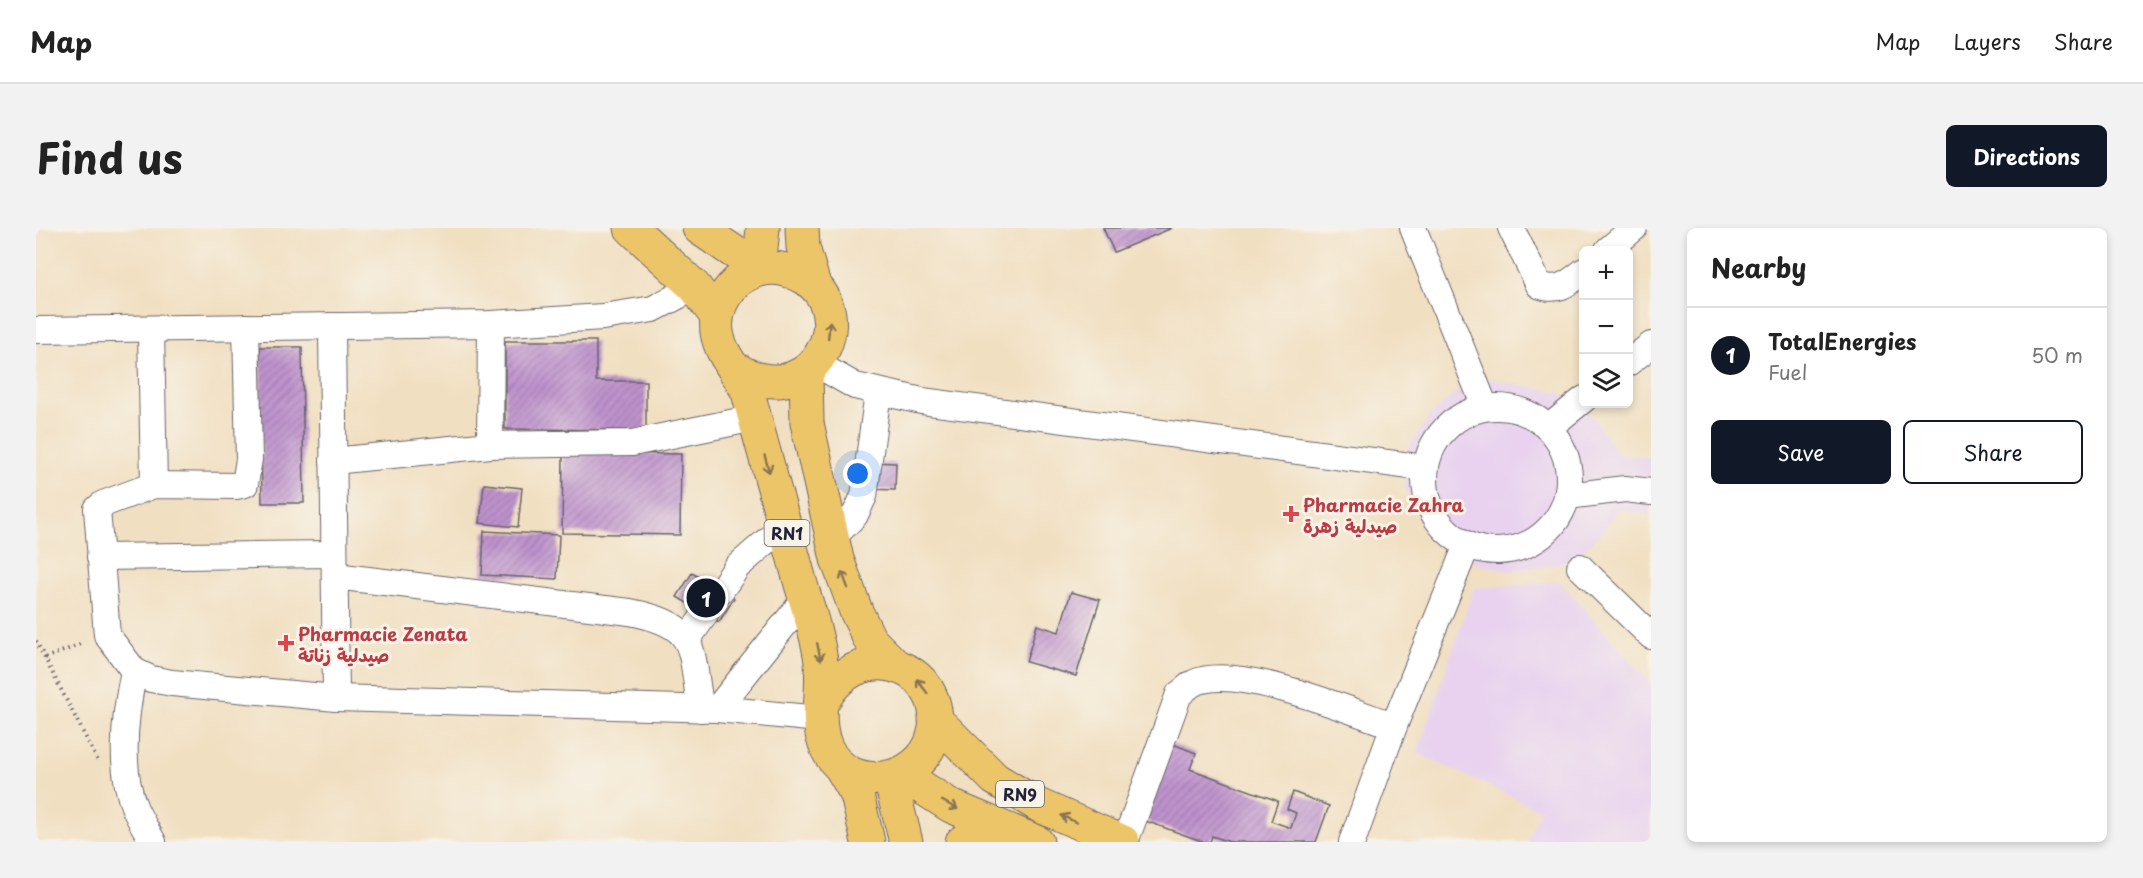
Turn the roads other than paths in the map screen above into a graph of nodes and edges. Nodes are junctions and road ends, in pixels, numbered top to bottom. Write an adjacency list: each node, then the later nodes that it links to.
1 (632, 228): 12 (main road, RN1)
2 (699, 228): 9 (main road)
3 (762, 228): 9 (main road)
4 (802, 228): 11 (main road)
5 (1413, 228): 25 (street)
6 (1511, 228): 10 (street)
7 (1634, 228): 8 (street)
8 (1613, 246)
9 (759, 269): 11 (main road); 13 (main road)
10 (1579, 275)
11 (814, 285): 21 (main road, RN1, one-way to 11)
12 (695, 287): 13 (main road, RN1); 14 (street)
13 (717, 317): 22 (main road, RN1)
14 (490, 324): 15 (street); 28 (street)
15 (332, 326): 16 (street); 29 (street)
16 (246, 327): 17 (street); 33 (street)
17 (151, 328): 18 (street); 33 (street)
18 (36, 330)
19 (1651, 345): 20 (street)
20 (1633, 360)
21 (811, 368): 22 (main road); 23 (street); 37 (main road, RN1)
22 (736, 369): 26 (main road, RN1)
23 (878, 392): 30 (street); 37 (street)
24 (1579, 403): 27 (street)
25 (1485, 407): 27 (street); 30 (street)
26 (755, 418): 28 (street); 36 (main road, RN1, one-way to 36)
27 (1548, 428): 31 (street)
28 (490, 445): 29 (street)
29 (333, 461): 40 (street)
30 (1425, 468): 38 (street)
31 (1568, 468): 34 (street); 35 (street)
32 (1651, 472): 34 (street)
33 (154, 485): 39 (street)
34 (1636, 490): 35 (street)
35 (1567, 496): 38 (street)
36 (785, 525): 42 (street); 43 (main road, RN1)
37 (832, 538): 47 (main road, RN1, one-way to 37)
38 (1467, 545): 53 (street)
39 (100, 557): 40 (street); 48 (street)
40 (334, 565): 46 (street); 49 (street)
41 (1580, 567): 45 (street)
42 (721, 590)
43 (805, 599): 50 (street); 51 (main road, RN1, one-way to 51)
44 (705, 614): 46 (street)
45 (1651, 636)
46 (688, 639): 50 (street)
47 (895, 665): 51 (main road); 52 (main road, RN1, one-way to 47)
48 (135, 671): 49 (street); 57 (street)
49 (336, 698): 50 (street)
50 (709, 709): 51 (street)
51 (821, 710): 54 (main road, RN1)
52 (935, 718): 55 (main road); 62 (main road, RN9, one-way to 52)
53 (1394, 726): 62 (street); 63 (street)
54 (840, 766): 55 (main road); 58 (main road, RN1)
55 (896, 776): 56 (main road, RN9, one-way to 56); 59 (main road)
56 (997, 827): 60 (main road); 61 (main road, RN9)
57 (153, 842)
58 (868, 842)
59 (906, 842)
60 (962, 842)
61 (1037, 842)
62 (1124, 842)
63 (1352, 842)

